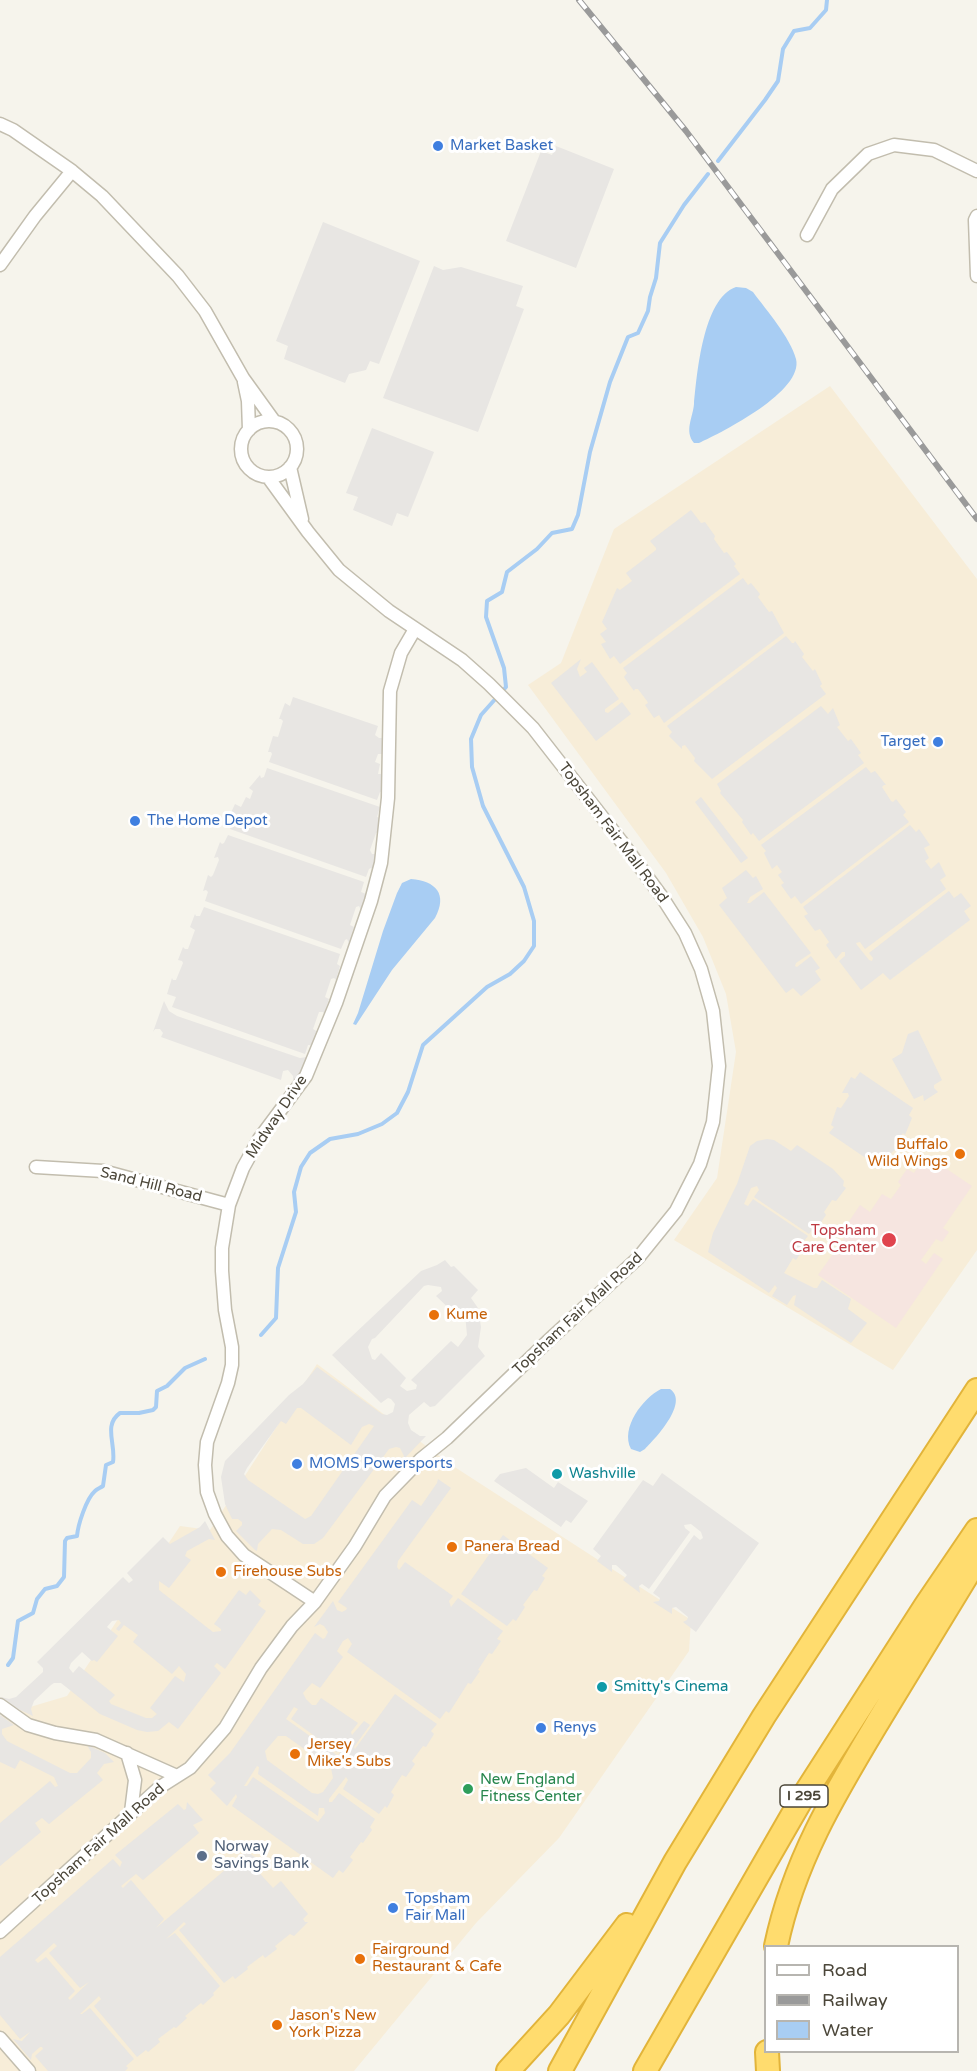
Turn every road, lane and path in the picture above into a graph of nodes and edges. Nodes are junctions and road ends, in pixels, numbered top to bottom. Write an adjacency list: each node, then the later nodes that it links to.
1 (0, 124): 2 (street)
2 (72, 171): 6 (street); 8 (street)
3 (977, 171): 5 (street)
4 (977, 216): 7 (street)
5 (807, 235)
6 (0, 266)
7 (977, 276)
8 (243, 378): 9 (street); 10 (street)
9 (274, 421): 10 (street); 11 (street)
10 (249, 429): 12 (street)
11 (291, 467): 12 (street); 13 (street, Topsham Fair Mall Road)
12 (268, 477): 13 (street, Topsham Fair Mall Road)
13 (304, 526): 14 (street, Topsham Fair Mall Road)
14 (415, 629): 16 (street, Midway Drive); 20 (street, Topsham Fair Mall Road)
15 (36, 1167): 16 (street, Sand Hill Road)
16 (230, 1205): 20 (street, Midway Drive)
17 (977, 1390): 25 (highway)
18 (977, 1530): 33 (highway, I 295)
19 (977, 1559): 27 (highway)
20 (315, 1602): 23 (street, Topsham Fair Mall Road)
21 (0, 1705): 22 (street)
22 (127, 1753): 23 (street); 24 (street)
23 (177, 1776): 24 (street, Topsham Fair Mall Road)
24 (131, 1812): 26 (street, Topsham Fair Mall Road)
25 (675, 1862): 31 (highway); 32 (highway)
26 (0, 1932)
27 (777, 1945)
28 (0, 2038): 30 (street)
29 (767, 2053): 34 (highway)
30 (29, 2071)
31 (508, 2071)
32 (560, 2071)
33 (645, 2071)
34 (768, 2071)

